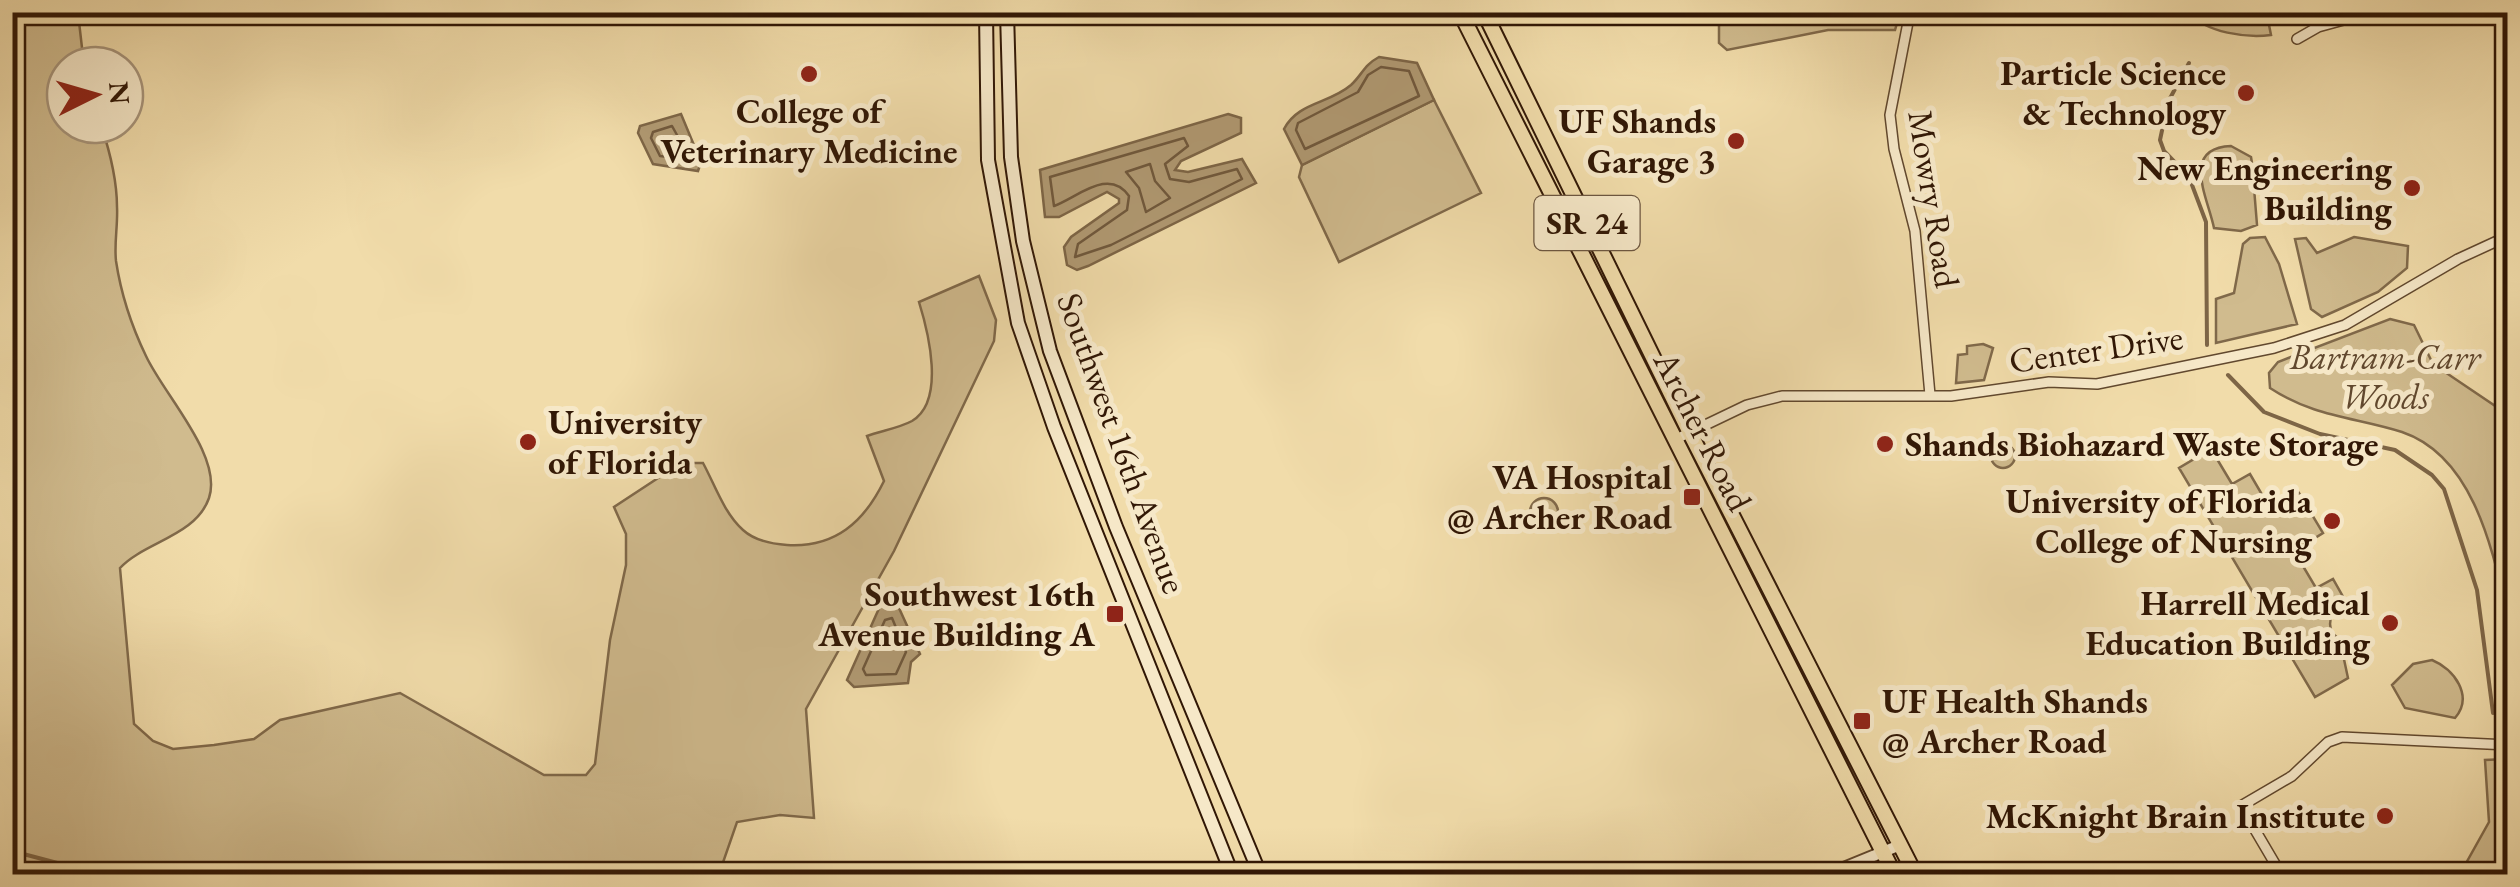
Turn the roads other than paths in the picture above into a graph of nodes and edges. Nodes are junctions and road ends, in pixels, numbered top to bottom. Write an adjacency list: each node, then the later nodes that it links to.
1 (986, 12): 15 (main road, Southwest 16th Avenue)
2 (1007, 12): 16 (main road, Southwest 16th Avenue)
3 (1460, 12): 11 (main road, Archer Road / SR 24)
4 (1484, 12): 10 (main road, Archer Road / SR 24)
5 (1910, 12): 9 (street, Mowry Road)
6 (2373, 12): 7 (street)
7 (2297, 39)
8 (2508, 236): 9 (street, Center Drive)
9 (1930, 395): 10 (street, Center Drive)
10 (1690, 432): 11 (street, Center Drive); 13 (main road, Archer Road / SR 24)
11 (1674, 440): 14 (main road, Archer Road / SR 24)
12 (2508, 745): 20 (street)
13 (1900, 844): 14 (street); 19 (main road, Archer Road / SR 24)
14 (1883, 853): 17 (street); 18 (main road, Archer Road / SR 24)
15 (1232, 874)
16 (1260, 874)
17 (1829, 874)
18 (1894, 874)
19 (1915, 874)
20 (2281, 874)

